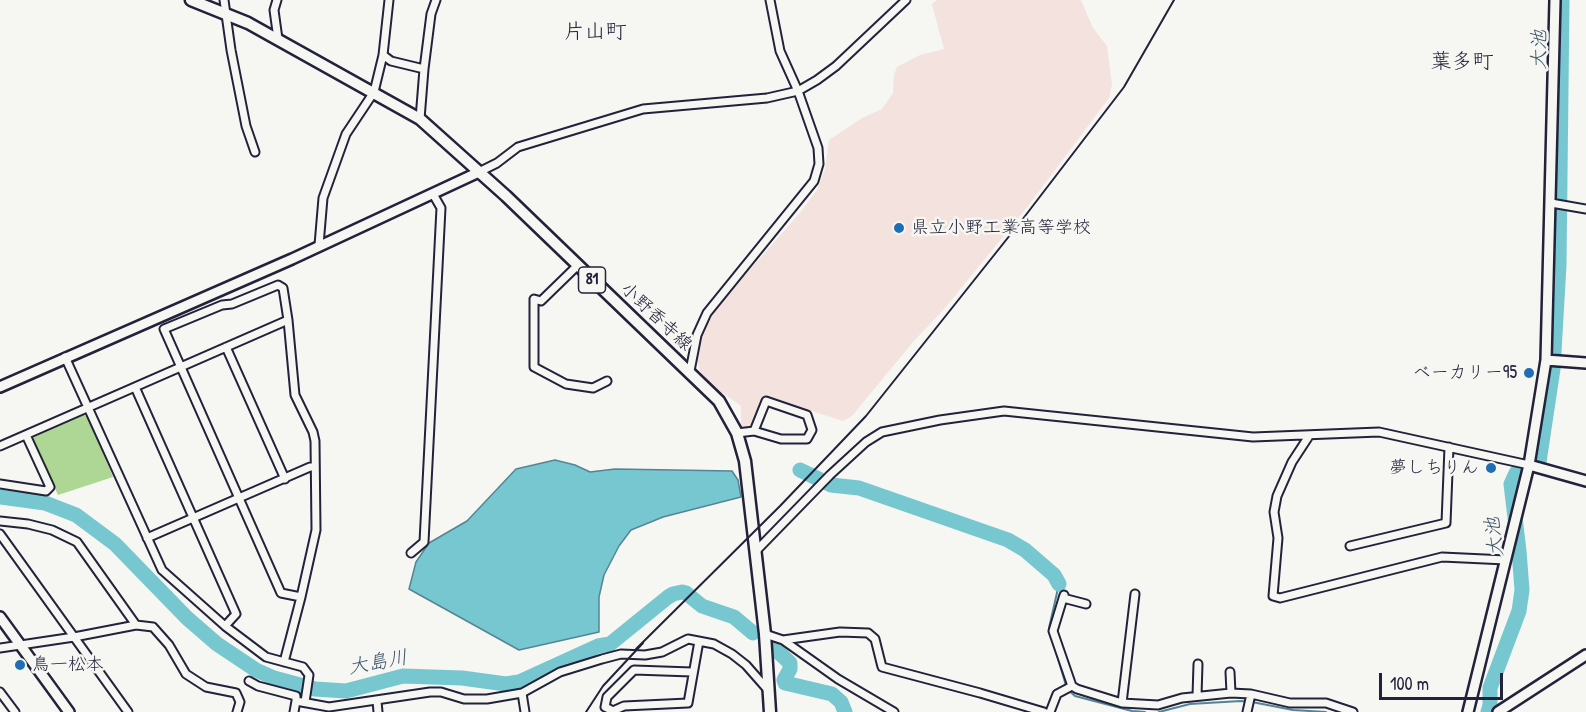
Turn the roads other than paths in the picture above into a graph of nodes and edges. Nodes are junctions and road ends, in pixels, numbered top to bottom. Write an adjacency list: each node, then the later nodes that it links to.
1 (192, 0): 9 (main road, 小野香寺線 / 81)
2 (224, 0): 9 (street)
3 (277, 0): 10 (street)
4 (389, 0): 11 (street)
5 (436, 0): 12 (street)
6 (770, 0): 13 (street)
7 (906, 0): 13 (street)
8 (1555, 0): 19 (street)
9 (225, 12): 10 (main road, 小野香寺線 / 81); 16 (street)
10 (278, 39): 14 (main road, 小野香寺線 / 81)
11 (383, 55): 12 (street); 14 (street)
12 (424, 69): 15 (street)
13 (798, 91): 17 (street); 29 (street)
14 (374, 92): 15 (main road, 小野香寺線 / 81); 21 (street)
15 (420, 119): 17 (main road, 小野香寺線 / 81)
16 (255, 152)
17 (479, 172): 18 (street); 22 (main road, 小野香寺線 / 81)
18 (433, 194): 21 (street); 52 (street)
19 (1551, 203): 20 (street); 26 (street)
20 (1586, 209)
21 (319, 245): 25 (street)
22 (577, 266): 29 (main road, 小野香寺線 / 81); 30 (street)
23 (288, 320): 24 (street); 28 (street); 41 (street)
24 (226, 347): 28 (street); 42 (street)
25 (65, 357): 31 (street); 33 (street)
26 (1546, 360): 27 (street); 40 (street)
27 (1586, 363)
28 (180, 367): 32 (street); 45 (street)
29 (690, 371): 35 (main road, 小野香寺線 / 81)
30 (607, 381)
31 (0, 387)
32 (135, 387): 33 (street); 46 (street)
33 (88, 407): 36 (street); 49 (street)
34 (754, 431): 34 (street); 35 (street)
35 (737, 433): 51 (main road, 小野香寺線 / 81)
36 (26, 435): 38 (street); 44 (street)
37 (1309, 436): 39 (street); 51 (street); 53 (street)
38 (0, 446)
39 (1449, 447): 40 (street); 50 (street)
40 (1529, 465): 43 (street); 53 (street)
41 (315, 467): 42 (street); 55 (street)
42 (285, 479): 45 (street)
43 (1586, 481)
44 (0, 484)
45 (239, 499): 46 (street); 55 (street)
46 (193, 518): 49 (street); 59 (street)
47 (0, 521): 58 (street)
48 (0, 534): 61 (street)
49 (147, 538): 59 (street)
50 (1350, 546)
51 (756, 551): 60 (main road, 小野香寺線 / 81)
52 (411, 553)
53 (1506, 560): 96 (street)
54 (1135, 594): 82 (street)
55 (301, 597): 67 (street)
56 (1086, 604): 72 (street)
57 (0, 617): 64 (street)
58 (136, 626): 61 (street); 86 (street)
59 (225, 626): 67 (street)
60 (765, 634): 62 (street); 74 (main road, 小野香寺線 / 81)
61 (74, 637): 64 (street); 85 (street)
62 (783, 639): 91 (street); 92 (street)
63 (699, 640): 69 (street); 74 (street); 75 (street)
64 (19, 644): 65 (street); 84 (street)
65 (0, 648)
66 (1586, 656): 97 (street)
67 (284, 662): 81 (street)
68 (1198, 664): 77 (street)
69 (692, 672): 69 (street)
70 (1230, 672): 76 (street)
71 (249, 681): 79 (street)
72 (1069, 687): 82 (street); 93 (street)
73 (0, 692): 83 (street)
74 (770, 692): 90 (main road, 小野香寺線 / 81)
75 (522, 693): 80 (street); 89 (street)
76 (1231, 693): 77 (street); 78 (street)
77 (1197, 696): 82 (street)
78 (1250, 699): 94 (street); 95 (street)
79 (296, 701): 81 (street); 87 (street)
80 (377, 701): 81 (street); 88 (street)
81 (305, 702)
82 (1122, 703)
83 (15, 712)
84 (69, 712)
85 (128, 712)
86 (237, 712)
87 (294, 712)
88 (378, 712)
89 (525, 712)
90 (770, 712)
91 (894, 712)
92 (1044, 712)
93 (1050, 712)
94 (1247, 712)
95 (1353, 712)
96 (1468, 712)
97 (1498, 712)

